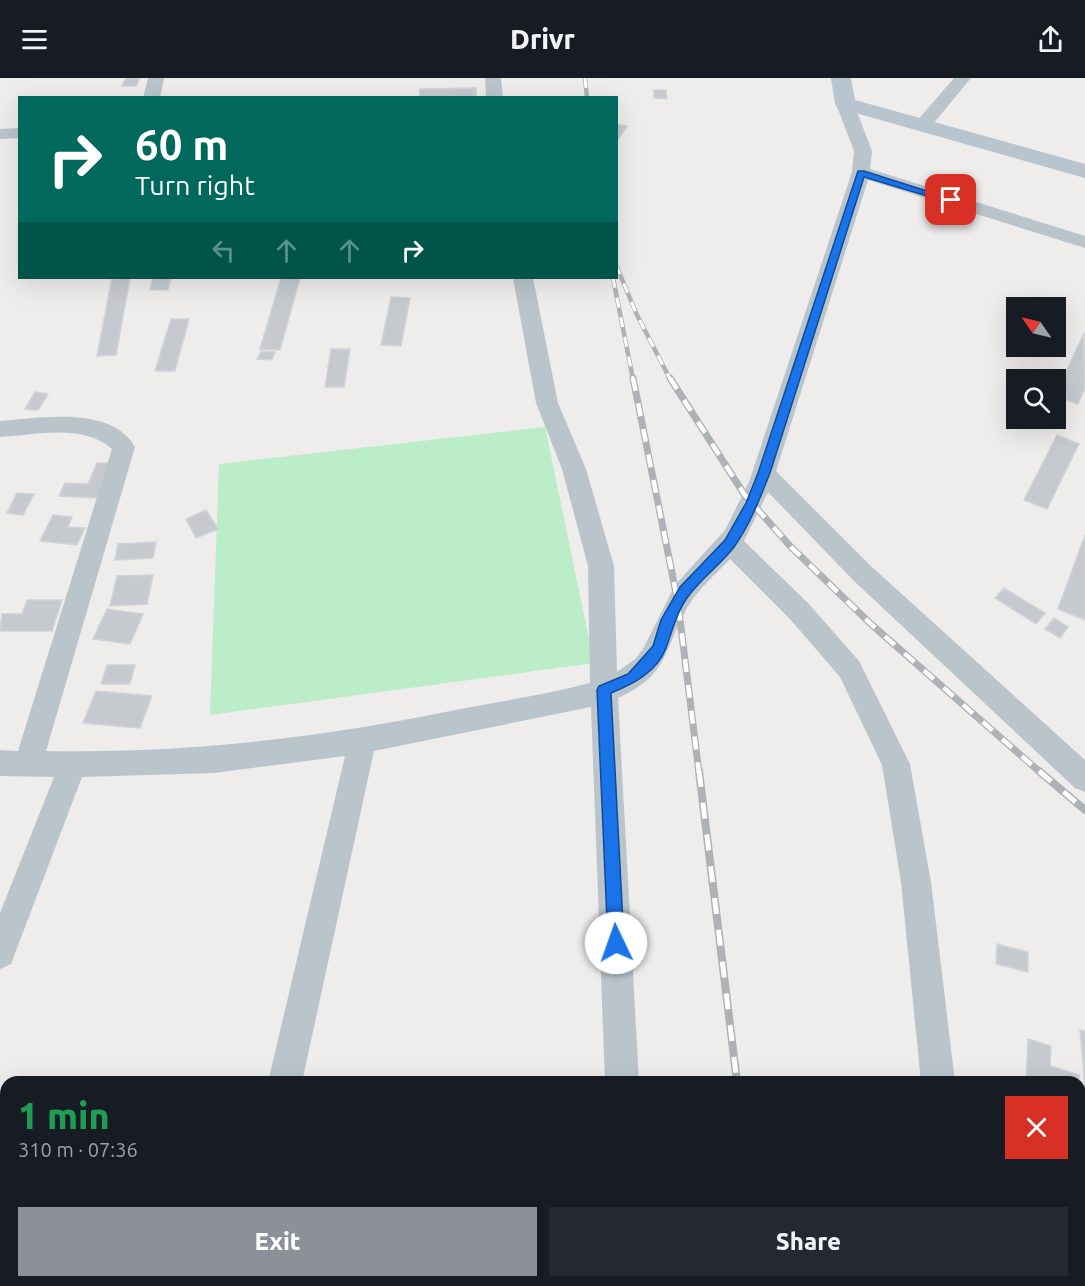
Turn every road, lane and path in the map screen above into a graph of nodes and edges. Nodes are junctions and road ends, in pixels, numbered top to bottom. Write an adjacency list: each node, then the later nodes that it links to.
1 (156, 78): 5 (street)
2 (493, 78): 6 (street)
3 (841, 78): 7 (street)
4 (964, 78): 8 (street)
5 (152, 96)
6 (495, 96)
7 (846, 104): 8 (street); 12 (street)
8 (922, 126): 11 (street)
9 (18, 133): 10 (street)
10 (0, 134)
11 (1085, 171)
12 (861, 172): 13 (street); 16 (street)
13 (1085, 242)
14 (523, 279): 18 (street)
15 (0, 429): 21 (street)
16 (764, 473): 17 (street); 23 (street)
17 (730, 543): 18 (street); 27 (street)
18 (604, 690): 19 (street); 26 (street)
19 (362, 742): 22 (street); 25 (street)
20 (0, 763): 21 (street)
21 (28, 764): 22 (street)
22 (73, 764): 24 (street)
23 (1085, 779)
24 (0, 953)
25 (286, 1076)
26 (622, 1076)
27 (937, 1076)

